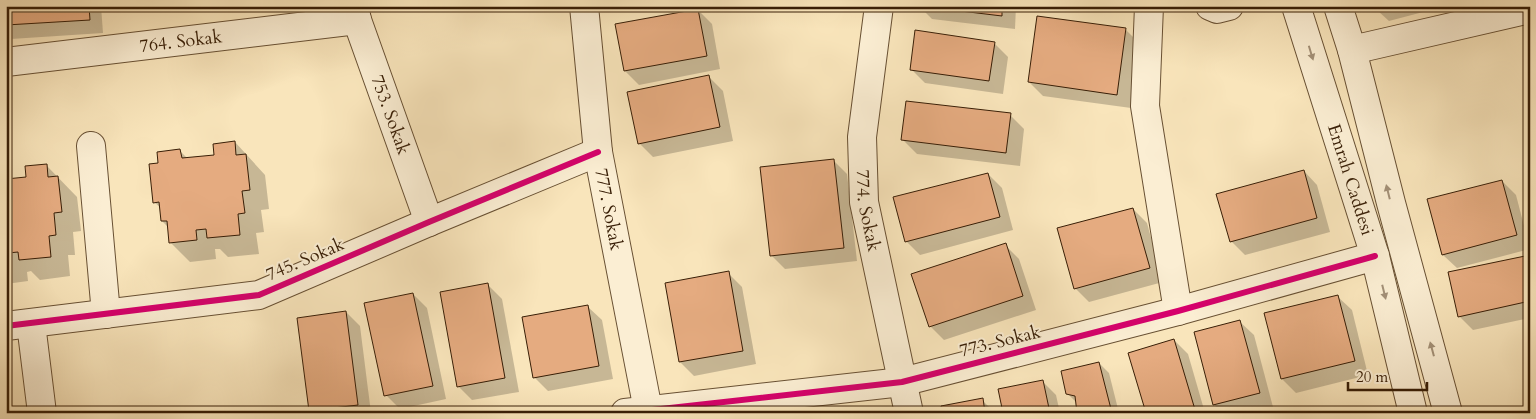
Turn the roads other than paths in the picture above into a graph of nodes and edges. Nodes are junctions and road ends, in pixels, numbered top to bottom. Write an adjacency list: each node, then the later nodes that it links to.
1 (584, 6): 13 (street, 777. Sokak)
2 (879, 6): 19 (street, 774. Sokak)
3 (1149, 6): 16 (street)
4 (1210, 6): 5 (street)
5 (1229, 6)
6 (1296, 6): 15 (street, Emrah Caddesi, one-way to 15)
7 (1338, 6): 10 (street, Emrah Caddesi)
8 (1530, 9): 10 (street)
9 (356, 13): 11 (street, 764. Sokak); 14 (street, 753. Sokak)
10 (1352, 50): 25 (street, Emrah Caddesi, one-way to 10)
11 (6, 62)
12 (91, 146): 17 (street)
13 (598, 152): 14 (street, 745. Sokak); 21 (street, 777. Sokak)
14 (429, 222): 17 (street, 745. Sokak)
15 (1375, 256): 16 (street, 773. Sokak); 24 (street, Emrah Caddesi, one-way to 24)
16 (1178, 311): 19 (street, 773. Sokak)
17 (106, 314): 18 (street, 745. Sokak)
18 (19, 325): 22 (street)
19 (902, 382): 20 (street, 773. Sokak); 23 (street, 774. Sokak)
20 (788, 404): 21 (street, 773. Sokak)
21 (636, 411)
22 (42, 413)
23 (908, 413)
24 (1413, 413)
25 (1448, 413)

